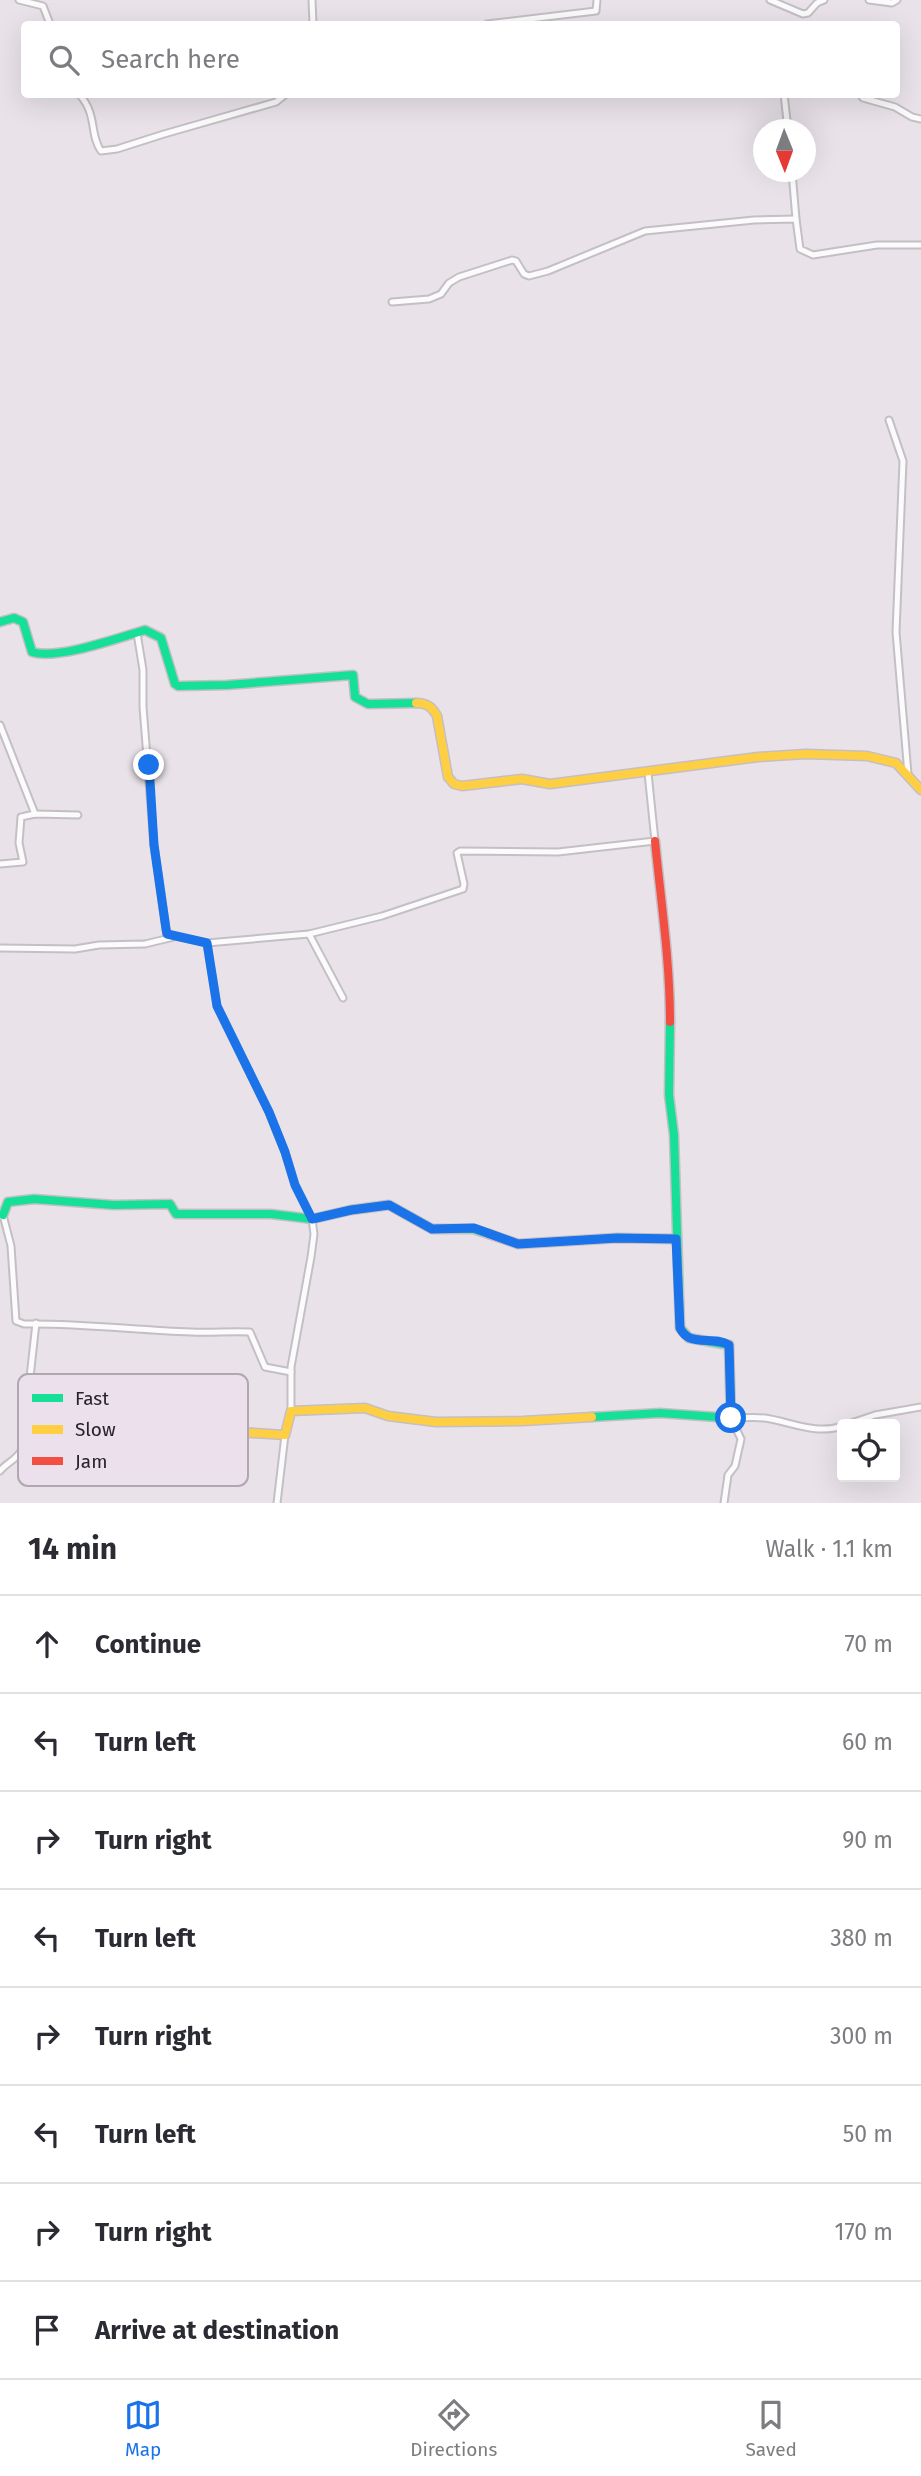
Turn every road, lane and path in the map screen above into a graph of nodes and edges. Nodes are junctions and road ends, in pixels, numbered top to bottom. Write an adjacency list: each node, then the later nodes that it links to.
1 (19, 0): 8 (street)
2 (312, 0): 9 (street)
3 (597, 0): 10 (street)
4 (770, 0): 5 (street)
5 (824, 0)
6 (869, 0): 7 (street)
7 (897, 0)
8 (50, 21)
9 (313, 21)
10 (512, 21)
11 (82, 98): 12 (street)
12 (281, 98)
13 (784, 98): 15 (street)
14 (863, 98): 16 (street)
15 (787, 119)
16 (921, 119)
17 (793, 182): 18 (street)
18 (796, 219): 19 (street); 20 (street)
19 (921, 245)
20 (392, 302)
21 (889, 420): 26 (street)
22 (0, 622): 23 (street)
23 (136, 633): 25 (street); 33 (street)
24 (0, 725): 28 (street)
25 (648, 773): 26 (street); 30 (street)
26 (908, 774): 27 (street)
27 (921, 790)
28 (35, 814): 29 (street); 31 (street)
29 (78, 815)
30 (655, 841): 32 (street); 39 (street)
31 (0, 864)
32 (309, 934): 34 (street); 36 (street)
33 (174, 937): 34 (street); 35 (street)
34 (207, 943): 38 (street)
35 (0, 948)
36 (343, 998)
37 (2, 1216): 38 (street); 40 (street)
38 (312, 1219): 39 (street); 41 (street)
39 (676, 1239): 45 (street)
40 (36, 1323): 41 (street); 42 (street)
41 (291, 1372): 44 (street)
42 (30, 1374)
43 (921, 1407): 46 (street)
44 (291, 1411): 45 (street); 49 (street)
45 (731, 1418): 47 (street); 53 (street)
46 (863, 1419)
47 (837, 1428)
48 (248, 1433): 49 (street)
49 (285, 1435): 52 (street)
50 (18, 1456): 51 (street)
51 (0, 1471)
52 (277, 1503)
53 (724, 1503)

